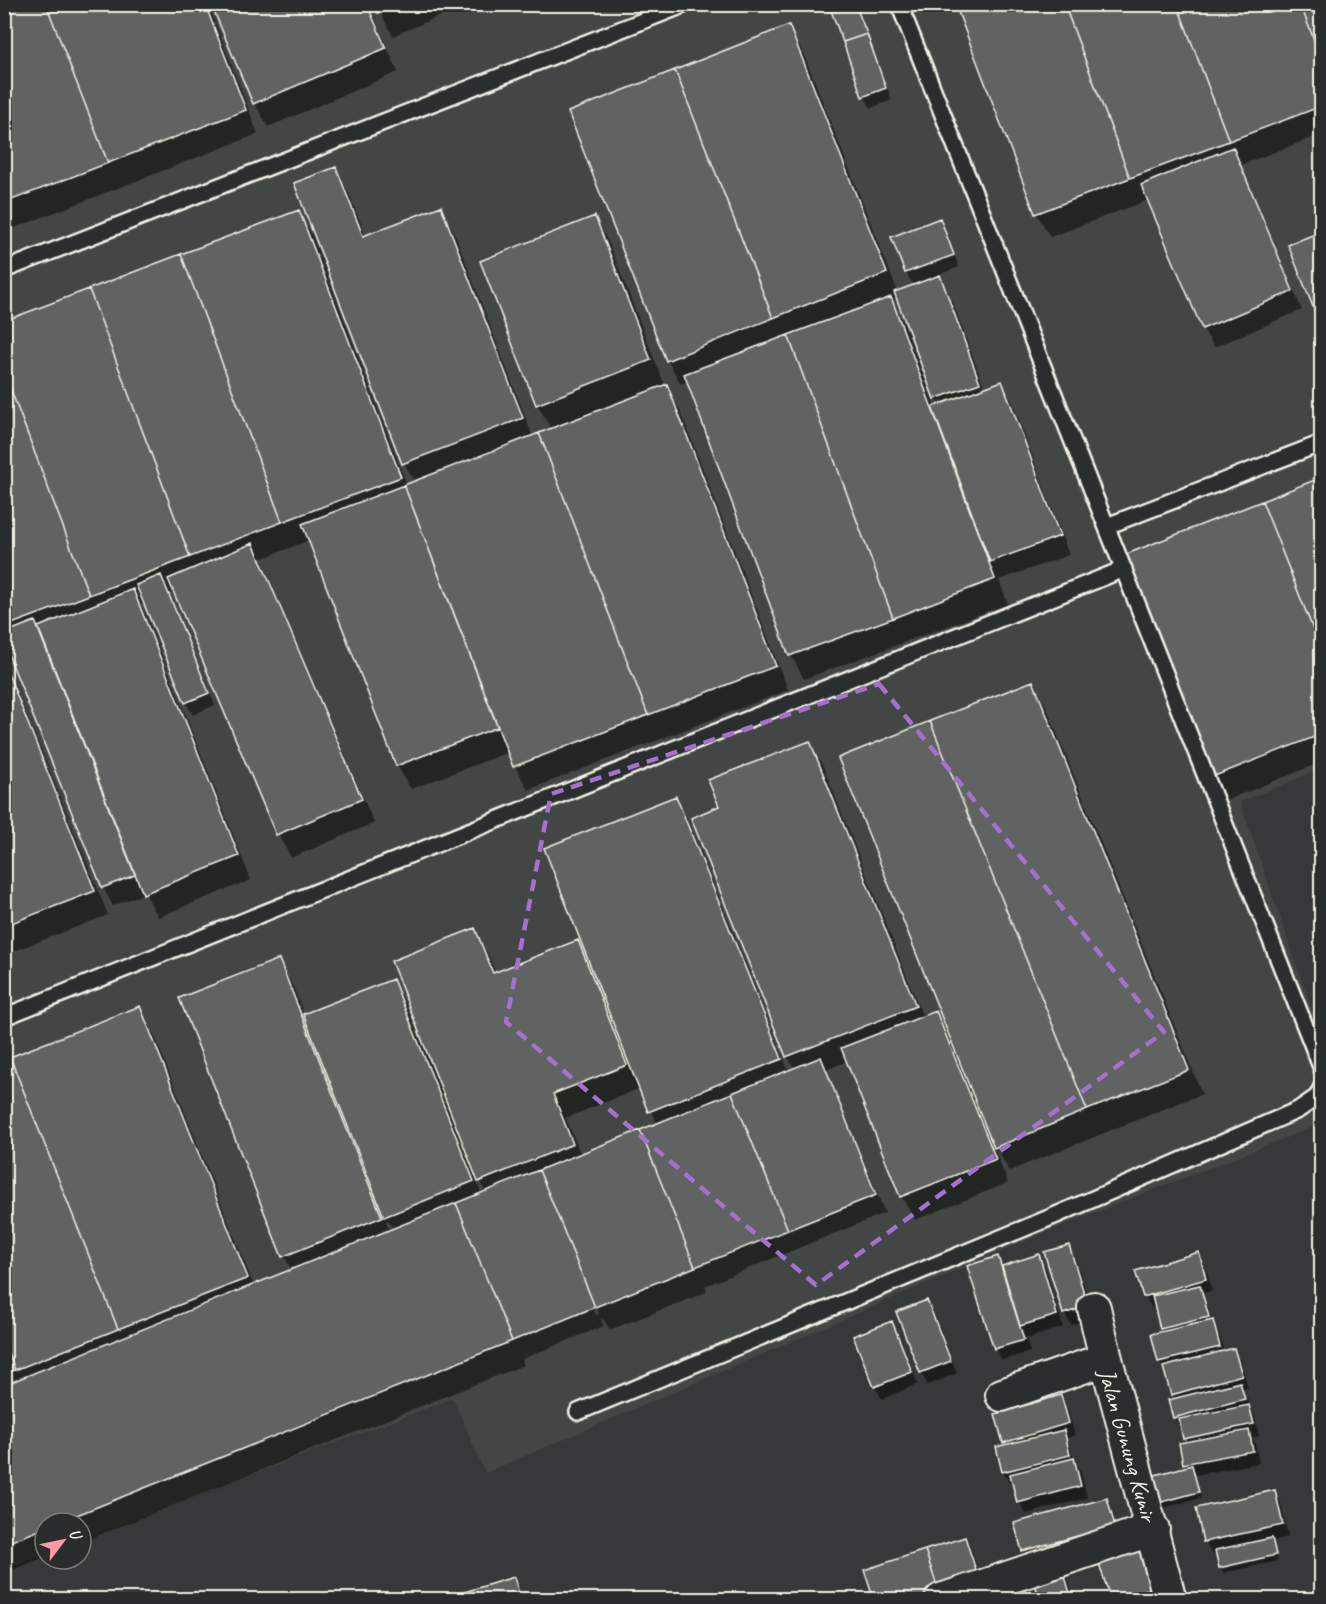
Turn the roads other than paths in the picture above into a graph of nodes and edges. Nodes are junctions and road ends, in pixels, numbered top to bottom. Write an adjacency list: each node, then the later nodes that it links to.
1 (686, 4): 3 (lane)
2 (898, 4): 5 (lane)
3 (4, 270)
4 (1322, 443): 5 (lane)
5 (1107, 526): 6 (lane)
6 (1124, 569): 7 (lane); 8 (lane)
7 (4, 1017)
8 (1322, 1069)
9 (1322, 1088): 13 (lane)
10 (1094, 1308): 11 (street)
11 (1106, 1359): 12 (street, Jalan Gunung Kunir); 14 (street, Jalan Gunung Kunir)
12 (1002, 1395)
13 (578, 1412)
14 (1153, 1529): 15 (street); 16 (street, Jalan Gunung Kunir)
15 (941, 1599)
16 (1170, 1599)

